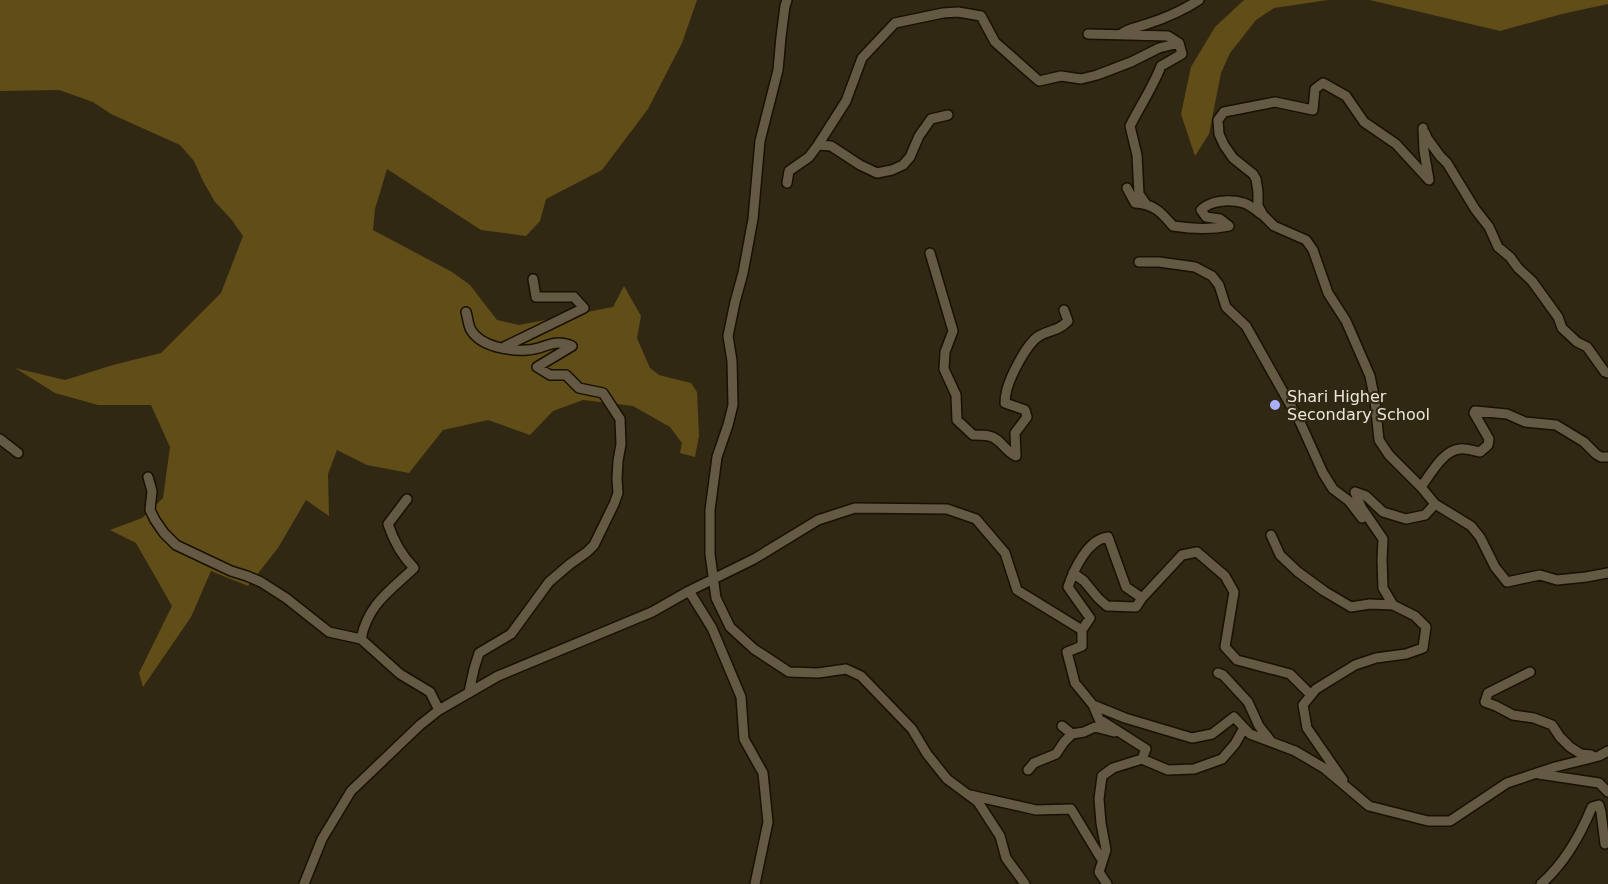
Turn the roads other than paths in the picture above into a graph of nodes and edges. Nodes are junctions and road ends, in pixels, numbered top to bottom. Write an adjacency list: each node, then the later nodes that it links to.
1 (788, 0): 30 (street)
2 (1198, 0): 4 (street)
3 (1089, 34): 4 (street)
4 (1121, 34): 5 (street)
5 (1179, 43): 7 (street); 10 (street)
6 (948, 115): 7 (street)
7 (818, 145): 8 (street)
8 (787, 183)
9 (1127, 188): 10 (street)
10 (1146, 204): 11 (street)
11 (1263, 215): 18 (street); 23 (street)
12 (930, 253): 15 (street)
13 (1138, 262): 26 (street)
14 (533, 279): 17 (street)
15 (1064, 310)
16 (466, 312): 17 (street)
17 (502, 348): 38 (street)
18 (1608, 373)
19 (0, 440): 20 (street)
20 (18, 453)
21 (1608, 457): 23 (street)
22 (148, 477): 35 (street)
23 (1421, 487): 25 (street)
24 (407, 499): 35 (street)
25 (1435, 504): 26 (street); 29 (street)
26 (1376, 527): 33 (street)
27 (1270, 535): 33 (street)
28 (1072, 573): 32 (street); 32 (street); 34 (street)
29 (1608, 573)
30 (714, 579): 31 (street); 34 (street); 53 (street)
31 (689, 591): 38 (street); 57 (street)
32 (1142, 598): 39 (street)
33 (1393, 605): 39 (street)
34 (1082, 630): 40 (street)
35 (361, 639): 41 (street)
36 (1530, 672): 47 (street)
37 (1218, 673): 46 (street)
38 (469, 692): 41 (street)
39 (1311, 695): 51 (street)
40 (1094, 705): 43 (street); 45 (street)
41 (439, 710): 56 (street)
42 (1062, 726): 44 (street)
43 (1244, 728): 46 (street); 48 (street)
44 (1072, 734): 45 (street); 49 (street)
45 (1128, 736): 48 (street)
46 (1272, 742): 51 (street)
47 (1604, 754): 50 (street)
48 (1142, 759): 55 (street)
49 (1028, 770)
50 (1537, 774): 51 (street); 52 (street)
51 (1352, 792)
52 (1608, 792)
53 (968, 794): 55 (street); 58 (street)
54 (1607, 844): 60 (street)
55 (1102, 860): 59 (street)
56 (304, 884)
57 (755, 884)
58 (1025, 884)
59 (1107, 884)
60 (1541, 884)

